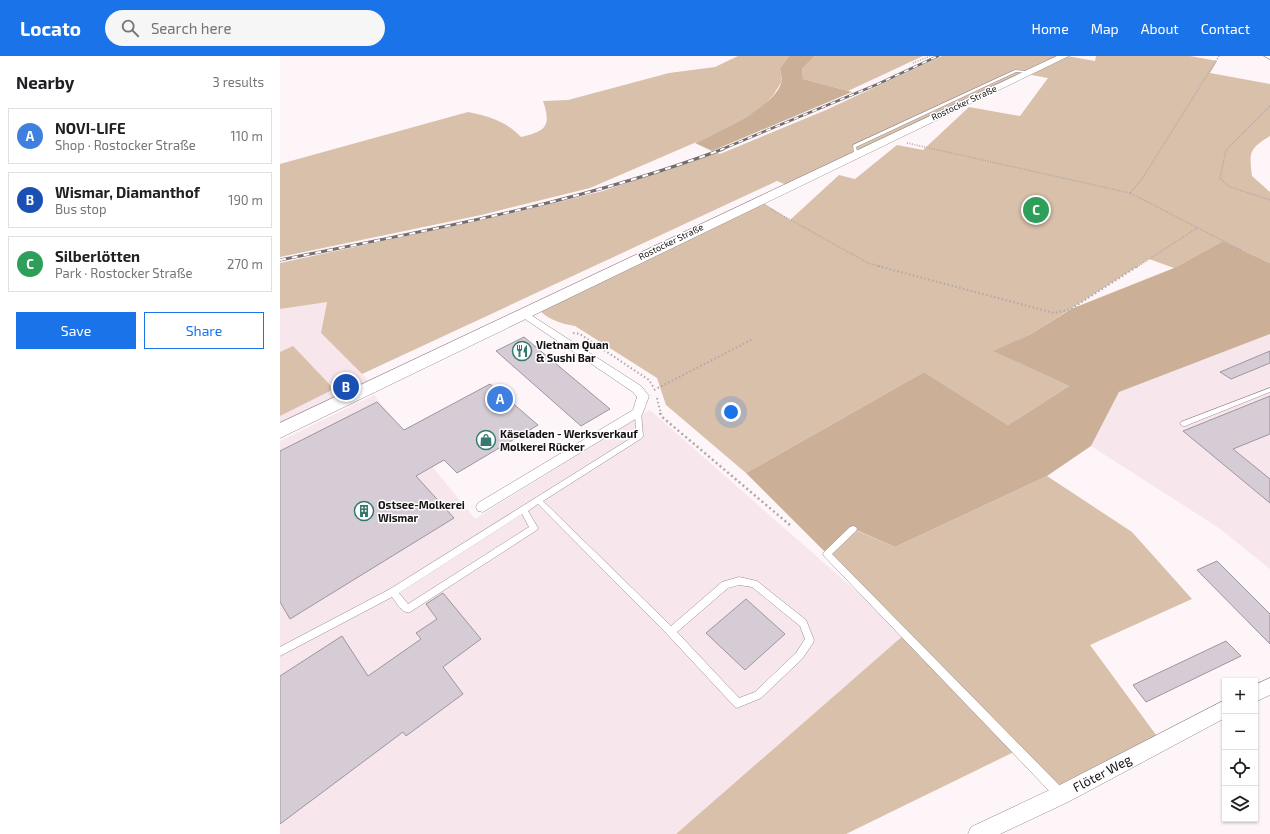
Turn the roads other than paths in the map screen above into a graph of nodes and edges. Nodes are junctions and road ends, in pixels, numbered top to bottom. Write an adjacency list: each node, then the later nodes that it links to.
1 (1064, 56): 2 (street, Rostocker Straße)
2 (1030, 72): 3 (street, Rostocker Straße); 3 (lane)
3 (856, 154): 4 (street, Rostocker Straße)
4 (523, 313): 6 (street); 8 (street, Rostocker Straße)
5 (1270, 390): 7 (lane)
6 (638, 412): 9 (lane); 10 (street)
7 (1183, 424)
8 (280, 431)
9 (539, 501): 11 (lane); 14 (lane)
10 (483, 507)
11 (524, 511): 13 (lane); 13 (lane)
12 (854, 529): 19 (lane)
13 (393, 592): 15 (lane)
14 (671, 632): 14 (lane)
15 (280, 652)
16 (1270, 686): 17 (street)
17 (1258, 692)
18 (1222, 712): 19 (street, Flöter Weg)
19 (1061, 795): 20 (street, Flöter Weg)
20 (978, 834)

